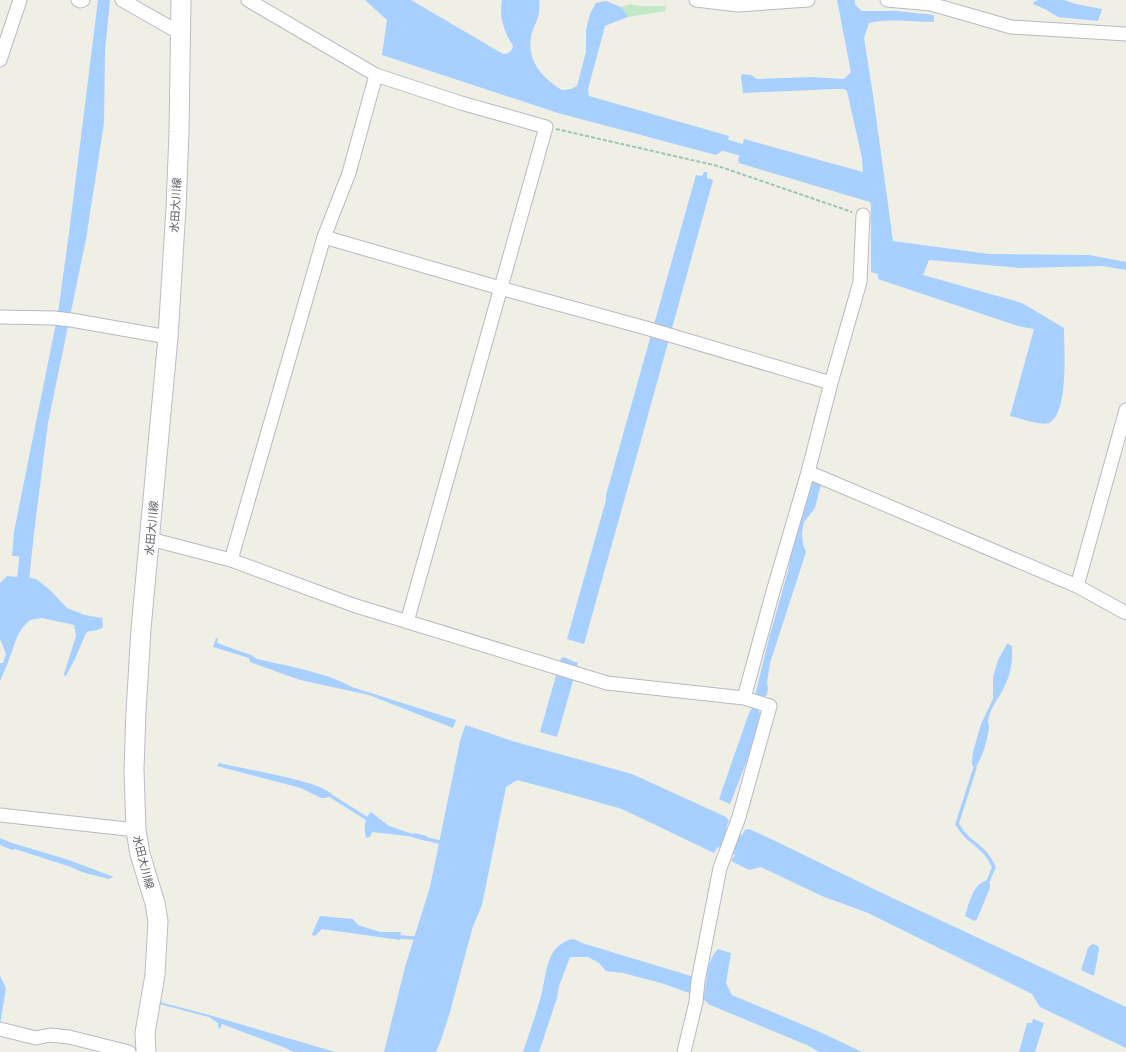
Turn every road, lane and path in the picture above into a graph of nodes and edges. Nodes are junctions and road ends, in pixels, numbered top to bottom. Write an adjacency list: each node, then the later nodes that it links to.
1 (20, 0): 12 (street)
2 (78, 0): 3 (street)
3 (83, 0)
4 (122, 0): 10 (street)
5 (181, 0): 10 (main road, 水田大川線)
6 (248, 0): 13 (street)
7 (696, 0): 8 (street)
8 (808, 0)
9 (887, 0): 11 (street)
10 (180, 33): 19 (main road, 水田大川線)
11 (1126, 34)
12 (0, 60)
13 (376, 75): 14 (street); 16 (street)
14 (546, 127): 15 (path); 17 (street)
15 (862, 215): 20 (street)
16 (324, 237): 17 (street); 24 (street)
17 (500, 288): 20 (street); 27 (street)
18 (0, 317): 19 (street)
19 (168, 337): 23 (main road, 水田大川線)
20 (831, 383): 22 (street)
21 (1126, 410): 25 (street)
22 (808, 472): 25 (street); 28 (street)
23 (150, 539): 24 (street); 30 (main road, 水田大川線)
24 (231, 560): 27 (street)
25 (1077, 586): 26 (street)
26 (1126, 613)
27 (407, 622): 28 (street)
28 (744, 698): 34 (street)
29 (0, 815): 30 (street)
30 (136, 830): 33 (main road, 水田大川線)
31 (0, 1029): 32 (street)
32 (129, 1052)
33 (146, 1052)
34 (684, 1052)

